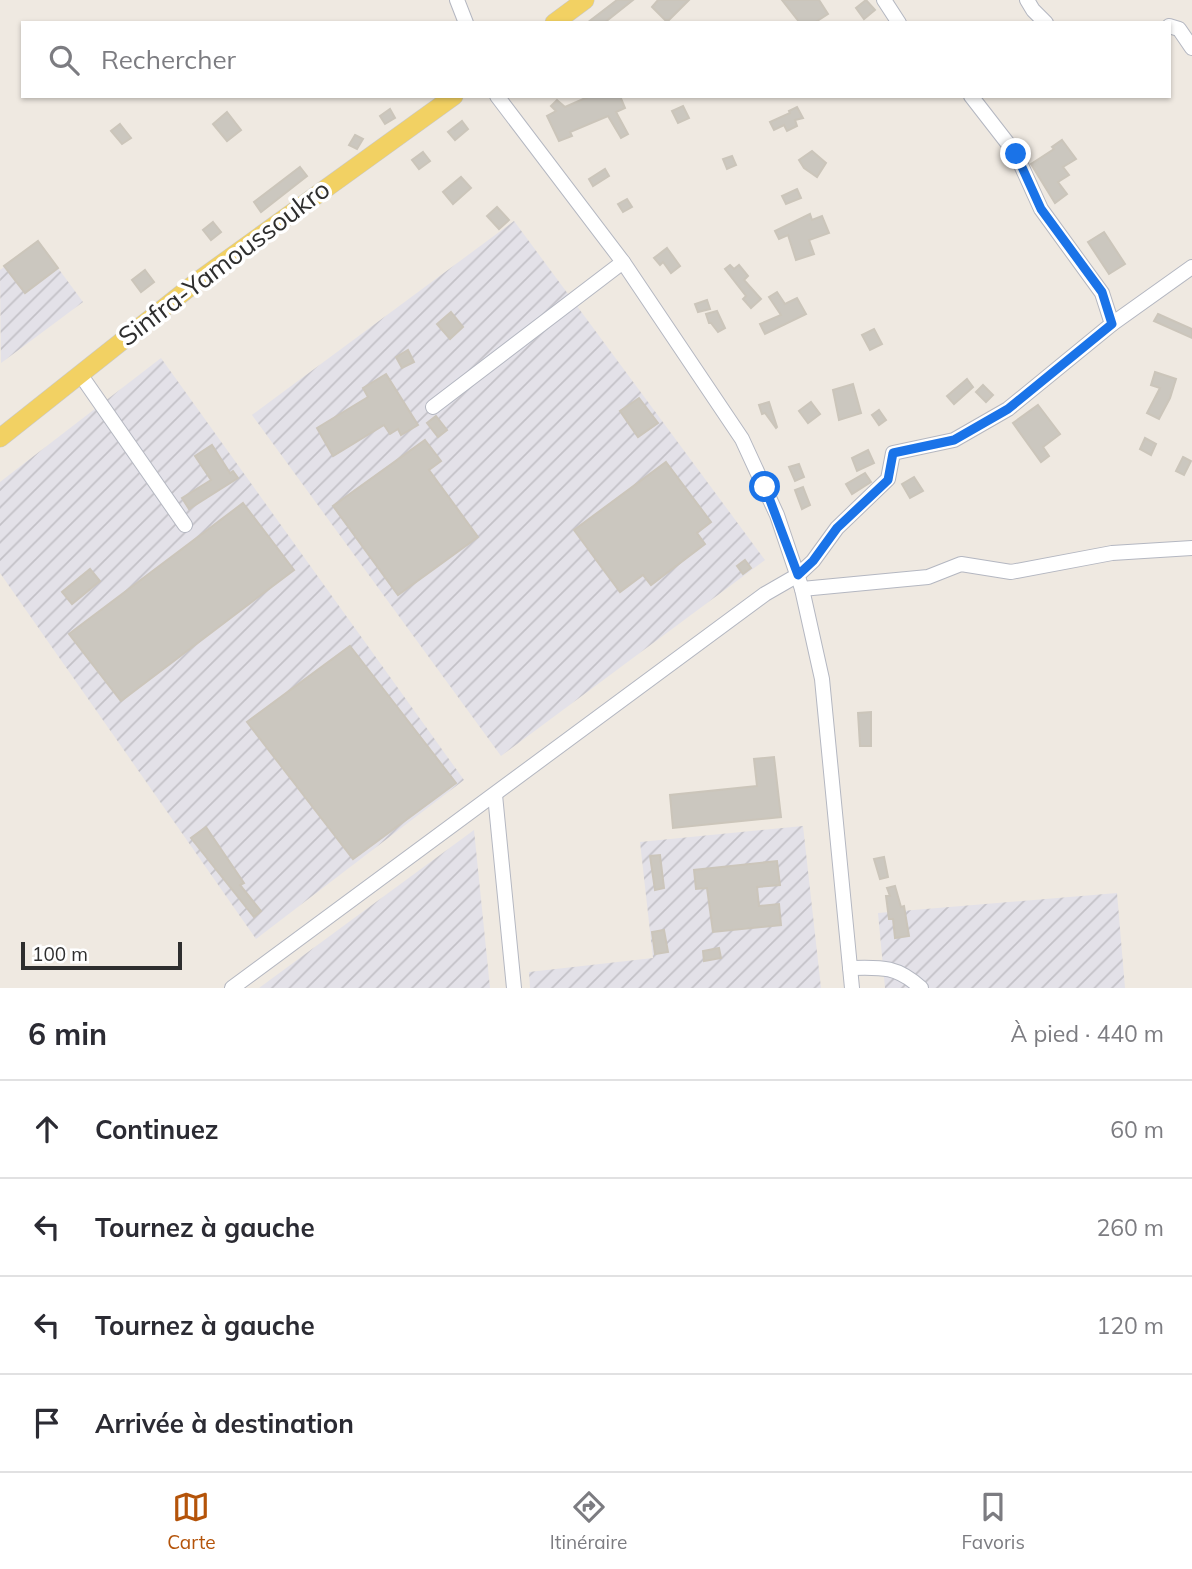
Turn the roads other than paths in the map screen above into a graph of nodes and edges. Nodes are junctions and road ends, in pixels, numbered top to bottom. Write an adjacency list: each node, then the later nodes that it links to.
1 (457, 0): 5 (street)
2 (585, 0): 6 (main road)
3 (884, 0): 7 (street)
4 (1027, 0): 8 (street)
5 (465, 21)
6 (557, 21)
7 (898, 21)
8 (1044, 21)
9 (1171, 27): 10 (street)
10 (1192, 48)
11 (451, 98): 17 (main road, Sinfra-Yamoussoukro)
12 (499, 98): 14 (street)
13 (973, 98): 16 (street)
14 (623, 262): 18 (street); 22 (street)
15 (1192, 267): 16 (street)
16 (1112, 324): 22 (street)
17 (80, 374): 19 (main road, Sinfra-Yamoussoukro); 20 (street)
18 (433, 407)
19 (0, 438)
20 (185, 525)
21 (1192, 548): 22 (street)
22 (800, 582): 23 (street); 24 (street)
23 (495, 795): 25 (street); 26 (street)
24 (850, 968): 27 (street); 28 (street)
25 (232, 988)
26 (514, 988)
27 (852, 988)
28 (921, 988)

